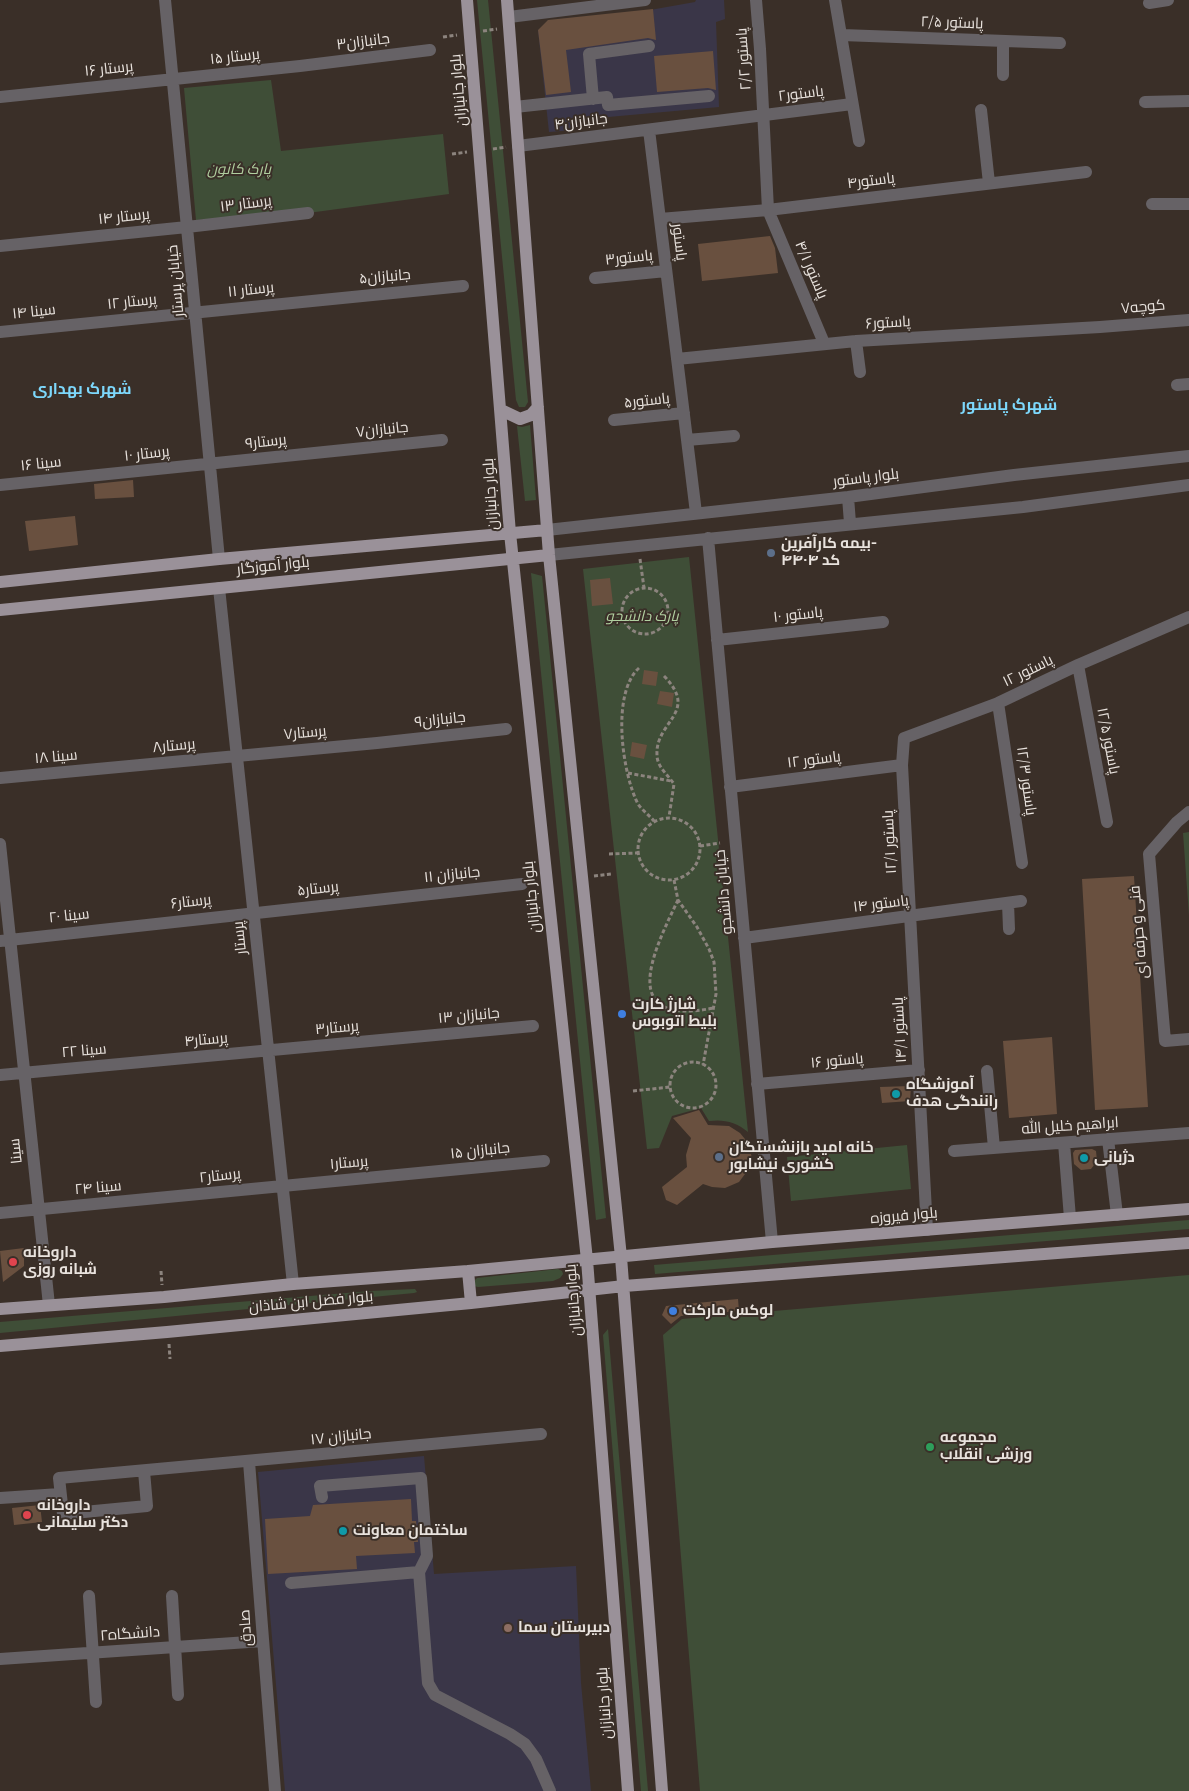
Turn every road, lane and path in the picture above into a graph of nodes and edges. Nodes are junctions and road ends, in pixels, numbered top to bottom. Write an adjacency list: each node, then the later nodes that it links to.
1 (165, 0): 17 (street, خیابان پرستار)
2 (467, 0): 53 (main road, بلوار جانبازان)
3 (508, 0): 9 (main road)
4 (645, 0): 9 (street)
5 (756, 0): 26 (street, پاستور ۲/۲)
6 (835, 0): 10 (street)
7 (1168, 0): 8 (street)
8 (1149, 2)
9 (509, 17): 24 (main road)
10 (842, 35): 11 (street, پاستور ۲/۵); 23 (street)
11 (1003, 42): 12 (street, پاستور ۲/۵); 16 (street)
12 (1060, 43)
13 (649, 46): 20 (street)
14 (430, 50): 15 (street, جانبازان۳)
15 (300, 66): 17 (street, پرستار ۱۵)
16 (1003, 75)
17 (173, 79): 18 (street, پرستار ۱۶); 37 (street, خیابان پرستار)
18 (0, 96)
19 (710, 96): 20 (street)
20 (593, 99): 24 (street)
21 (1189, 101): 22 (street)
22 (1145, 102)
23 (852, 104): 26 (street, پاستور۲); 28 (street)
24 (515, 107): 29 (main road)
25 (981, 110): 31 (street)
26 (764, 115): 27 (street, پاستور۲); 34 (street, پاستور ۲/۲)
27 (649, 130): 29 (street, جانبازان۴); 36 (street, پاستور)
28 (859, 141)
29 (518, 146): 52 (main road)
30 (1086, 172): 31 (street, پاستور۴)
31 (989, 183): 34 (street, پاستور۴)
32 (1152, 204): 33 (street)
33 (1189, 204)
34 (768, 210): 36 (street, پاستور۴); 49 (street, پاستور ۴/۱)
35 (308, 213): 37 (street, پرستار ۱۳)
36 (660, 219): 39 (street, پاستور)
37 (187, 228): 38 (street, پرستار ۱۴); 43 (street, خیابان پرستار)
38 (0, 246)
39 (666, 271): 40 (street, پاستور۳); 50 (street, پاستور)
40 (595, 278)
41 (463, 286): 42 (street, جانبازان۵)
42 (310, 301): 43 (street, پرستار ۱۱)
43 (195, 312): 45 (street, پرستار ۱۲); 61 (street, خیابان پرستار)
44 (1189, 320): 46 (street, کوچه۷)
45 (72, 324): 47 (street, سینا ۱۴)
46 (1100, 327): 48 (street, پاستور۶)
47 (0, 332)
48 (856, 341): 49 (street, پاستور۶); 51 (street)
49 (824, 343): 50 (street, پاستور۶)
50 (677, 359): 54 (street, پاستور)
51 (860, 372)
52 (538, 407): 53 (main road); 68 (main road)
53 (501, 410): 69 (main road, بلوار جانبازان)
54 (684, 413): 55 (street, پاستور۵); 58 (street, پاستور)
55 (614, 420)
56 (734, 436): 58 (street)
57 (442, 440): 59 (street, جانبازان۷)
58 (687, 440): 66 (street, پاستور)
59 (326, 452): 61 (street, پرستار۹)
60 (1189, 456): 65 (street, بلوار پاستور)
61 (210, 464): 62 (street, پرستار ۱۰); 74 (street, خیابان پرستار)
62 (86, 476): 63 (street, سینا ۱۶)
63 (0, 485)
64 (1189, 486): 67 (street)
65 (848, 498): 66 (street, بلوار پاستور); 67 (street)
66 (696, 514): 68 (street, بلوار پاستور)
67 (850, 523): 70 (street)
68 (547, 530): 69 (main road, بلوار آموزگار); 71 (main road)
69 (510, 533): 73 (main road, بلوار جانبازان); 74 (main road, بلوار آموزگار)
70 (708, 538): 71 (street); 81 (street, خیابان دانشجو)
71 (549, 555): 73 (main road, بلوار آموزگار); 148 (main road)
72 (639, 555): 77 (path)
73 (513, 558): 76 (main road, بلوار آموزگار); 149 (main road, بلوار جانبازان)
74 (219, 559): 75 (main road, بلوار آموزگار)
75 (0, 582)
76 (218, 588): 78 (main road, بلوار آموزگار); 88 (street, پرستار)
77 (644, 588): 77 (path)
78 (0, 610)
79 (1189, 617): 82 (street, ۱۲ پاستور)
80 (883, 622): 81 (street, پاستور ۱۰)
81 (717, 640): 94 (street, خیابان دانشجو)
82 (1078, 665): 85 (street, ۱۲ پاستور); 98 (street, پاستور ۱۲/۵)
83 (639, 668): 91 (path)
84 (664, 676): 93 (path)
85 (998, 703): 89 (street, ۱۲ پاستور); 104 (street, پاستور ۱۲/۳)
86 (506, 729): 87 (street, جانبازان۹)
87 (377, 743): 88 (street, پرستار۷)
88 (237, 756): 90 (street, پرستار۸); 111 (street, پرستار)
89 (902, 765): 94 (street, پاستور ۱۲); 112 (street, پاستور ۱۲/۱)
90 (115, 768): 92 (street, سینا ۱۸)
91 (628, 773): 93 (path); 97 (path)
92 (0, 778)
93 (672, 781): 96 (path)
94 (730, 787): 115 (street, خیابان دانشجو)
95 (1189, 812): 120 (street, فنی و حرفه ای)
96 (669, 817): 97 (path); 101 (path)
97 (654, 820): 102 (path)
98 (1107, 822)
99 (720, 843): 101 (path)
100 (0, 844): 116 (street, سینا)
101 (700, 846): 105 (path)
102 (637, 853): 103 (path); 105 (path)
103 (609, 854)
104 (1022, 863)
105 (674, 880): 108 (path)
106 (522, 884): 107 (street, جانبازان ۱۱)
107 (386, 898): 111 (street, پرستار۵)
108 (678, 900): 117 (path); 117 (path)
109 (1021, 901): 110 (street, پاستور ۱۴)
110 (1008, 903): 112 (street, پاستور ۱۴); 114 (street)
111 (253, 912): 113 (street, پرستار۶); 121 (street, پرستار)
112 (911, 917): 115 (street, پاستور ۱۴); 124 (street, پاستور ۱۴/۱)
113 (132, 925): 116 (street, سینا ۲۰)
114 (1010, 929)
115 (744, 938): 128 (street, خیابان دانشجو)
116 (5, 940): 126 (street, سینا)
117 (714, 1008): 123 (path)
118 (533, 1026): 119 (street, جانبازان ۱۳)
119 (409, 1038): 121 (street, پرستار۳)
120 (1189, 1039)
121 (268, 1050): 122 (street, پرستار۴); 138 (street, پرستار)
122 (146, 1062): 126 (street, سینا ۲۲)
123 (703, 1065): 129 (path); 129 (path)
124 (919, 1070): 128 (street, پاستور ۱۶); 145 (street, پاستور ۱۴/۱)
125 (987, 1070): 134 (street)
126 (24, 1073): 127 (street, سینا ۲۲); 141 (street, سینا)
127 (0, 1075)
128 (757, 1084): 146 (street, خیابان دانشجو)
129 (670, 1086): 130 (path)
130 (632, 1091)
131 (1189, 1133): 132 (street, ابراهیم خلیل الله)
132 (1108, 1140): 133 (street, ابراهیم خلیل الله); 143 (street)
133 (1064, 1143): 134 (street, ابراهیم خلیل الله); 144 (street)
134 (994, 1148): 135 (street, ابراهیم خلیل الله)
135 (954, 1151)
136 (544, 1161): 137 (street, جانبازان ۱۵)
137 (419, 1173): 138 (street, پرستار۱)
138 (283, 1186): 139 (street, پرستار۲); 152 (street, پرستار)
139 (161, 1198): 141 (street, سینا ۲۴)
140 (1189, 1209): 143 (main road, بلوار فیروزه)
141 (38, 1210): 142 (street, سینا ۲۴); 157 (street, سینا)
142 (0, 1213)
143 (1117, 1214): 144 (main road, بلوار فیروزه)
144 (1070, 1218): 145 (main road, بلوار فیروزه)
145 (927, 1230): 146 (main road, بلوار فیروزه)
146 (772, 1242): 148 (main road, بلوار فیروزه)
147 (1189, 1243): 153 (main road)
148 (621, 1257): 149 (main road, بلوار فضل ابن شاذان); 153 (main road)
149 (587, 1260): 151 (main road, بلوار فضل ابن شاذان); 154 (main road, بلوار جانبازان)
150 (161, 1271): 155 (path)
151 (468, 1271): 152 (main road, بلوار فضل ابن شاذان); 156 (main road)
152 (293, 1284): 155 (main road, بلوار فضل ابن شاذان)
153 (624, 1286): 154 (main road, بلوار فضل ابن شاذان); 181 (main road)
154 (589, 1289): 156 (main road, بلوار فضل ابن شاذان); 180 (main road, بلوار جانبازان)
155 (164, 1297): 157 (main road, بلوار فضل ابن شاذان)
156 (471, 1304): 159 (main road, بلوار فضل ابن شاذان)
157 (49, 1305): 158 (main road, بلوار فضل ابن شاذان)
158 (0, 1309)
159 (167, 1332): 160 (main road, بلوار فضل ابن شاذان); 161 (path)
160 (0, 1346)
161 (170, 1359)
162 (541, 1434): 163 (street, جانبازان ۱۷)
163 (249, 1462): 164 (street, جانبازان ۱۷); 172 (street, صادق)
164 (144, 1471): 165 (street, جانبازان ۱۷); 165 (street)
165 (60, 1494): 167 (street)
166 (322, 1497): 168 (street)
167 (0, 1498)
168 (419, 1572): 169 (street); 179 (street)
169 (291, 1583)
170 (88, 1596): 174 (street)
171 (172, 1596): 173 (street)
172 (263, 1641): 173 (street, دانشگاه۲); 178 (street, صادق)
173 (176, 1647): 174 (street, دانشگاه۲); 176 (street)
174 (92, 1653): 175 (street, دانشگاه۲); 177 (street)
175 (0, 1659)
176 (178, 1695)
177 (96, 1702)
178 (275, 1791)
179 (550, 1791)
180 (628, 1791)
181 (662, 1791)

